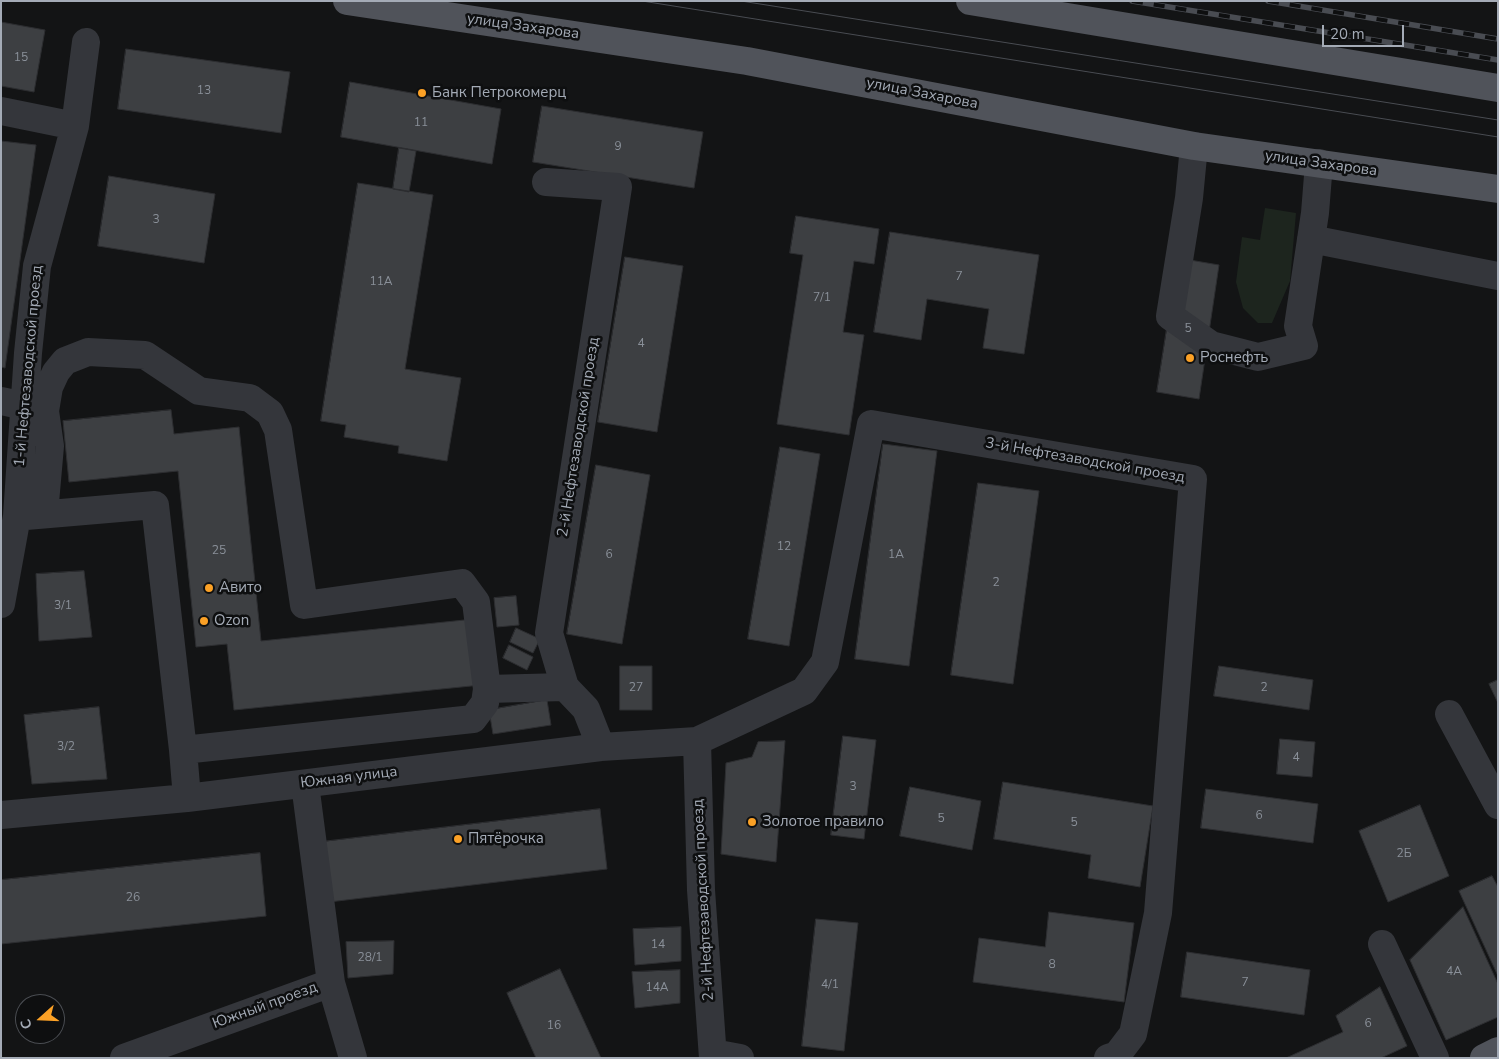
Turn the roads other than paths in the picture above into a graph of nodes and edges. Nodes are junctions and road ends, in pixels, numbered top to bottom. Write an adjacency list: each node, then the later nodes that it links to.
1 (347, 1): 7 (main road, улица Захарова)
2 (970, 1): 4 (main road)
3 (86, 42): 6 (street, 1-й Нефтезаводской проезд)
4 (1498, 88)
5 (1, 111): 6 (street)
6 (75, 126): 13 (street, 1-й Нефтезаводской проезд)
7 (1194, 146): 8 (main road, улица Захарова); 11 (street)
8 (1319, 164): 10 (main road, улица Захарова); 11 (street)
9 (546, 182): 19 (street, 2-й Нефтезаводской проезд)
10 (1498, 189)
11 (1311, 239): 12 (street)
12 (1498, 276)
13 (28, 353): 14 (street); 15 (street, 1-й Нефтезаводской проезд)
14 (65, 361): 16 (street); 20 (street)
15 (13, 403): 17 (street, 1-й Нефтезаводской проезд)
16 (44, 514): 17 (street); 24 (street)
17 (17, 516): 18 (street, 1-й Нефтезаводской проезд)
18 (1, 604)
19 (565, 687): 20 (street); 23 (street, 2-й Нефтезаводской проезд)
20 (487, 689): 24 (street)
21 (1449, 714): 27 (street)
22 (698, 742): 23 (street, Южная улица); 32 (street, 2-й Нефтезаводской проезд); 36 (street, 3-й Нефтезаводской проезд)
23 (601, 747): 25 (street, Южная улица)
24 (183, 750): 26 (street)
25 (305, 784): 26 (street, Южная улица); 30 (street, Южный проезд)
26 (187, 798): 28 (street, Южная улица)
27 (1498, 805)
28 (1, 815)
29 (1382, 944): 37 (street)
30 (331, 983): 33 (street, Южный проезд); 34 (street)
31 (1498, 1051): 38 (main road)
32 (713, 1056): 35 (street)
33 (124, 1058)
34 (353, 1058)
35 (740, 1058)
36 (1108, 1058)
37 (1435, 1058)
38 (1484, 1058)

